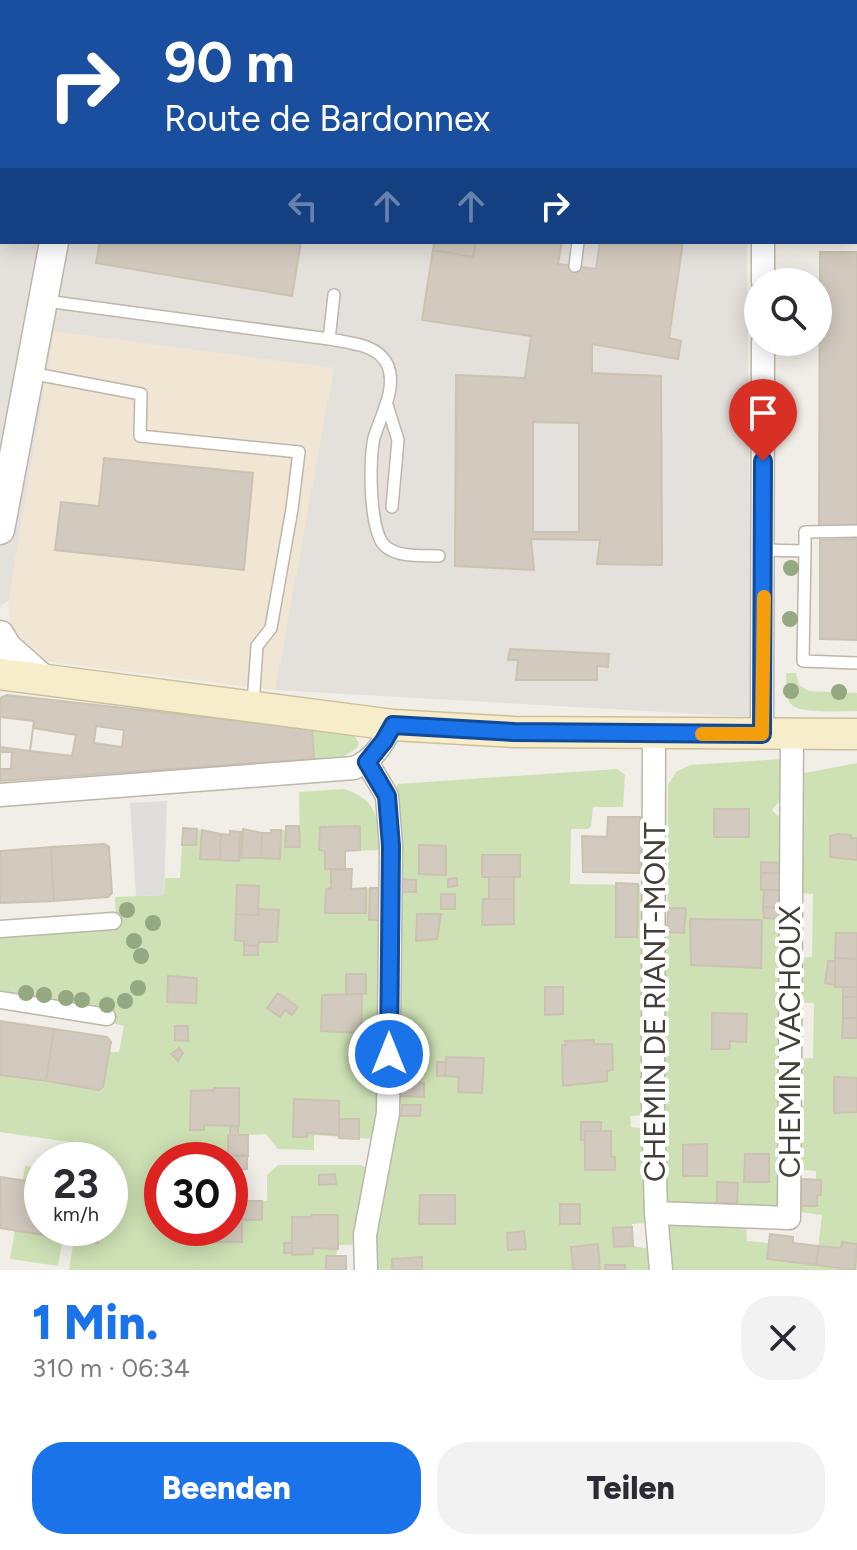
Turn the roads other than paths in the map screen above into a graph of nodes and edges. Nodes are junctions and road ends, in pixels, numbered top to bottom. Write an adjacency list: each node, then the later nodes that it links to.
1 (54, 244): 7 (street)
2 (578, 244): 4 (lane)
3 (763, 244): 5 (street)
4 (575, 266)
5 (763, 268)
6 (334, 295): 8 (lane)
7 (44, 300): 8 (lane); 10 (street)
8 (329, 339): 11 (lane)
9 (763, 356): 16 (street)
10 (30, 373): 12 (street); 23 (lane)
11 (387, 404): 13 (lane); 18 (lane)
12 (5, 471): 14 (street)
13 (392, 507)
14 (0, 530)
15 (857, 531): 17 (lane)
16 (764, 550): 17 (lane); 26 (street)
17 (805, 551): 20 (lane)
18 (439, 556)
19 (0, 635): 22 (street)
20 (857, 663)
21 (0, 674): 22 (main road)
22 (44, 680): 23 (main road)
23 (253, 705): 24 (main road)
24 (393, 725): 25 (main road); 29 (street)
25 (654, 734): 26 (main road); 35 (street, CHEMIN DE RIANT-MONT)
26 (762, 734): 27 (main road)
27 (792, 734): 28 (main road); 35 (street, CHEMIN VACHOUX)
28 (857, 734)
29 (367, 762): 30 (street); 36 (street)
30 (0, 795)
31 (113, 921): 32 (street)
32 (0, 929)
33 (0, 1000): 34 (street)
34 (107, 1017)
35 (656, 1213): 37 (street, CHEMIN DE RIANT-MONT)
36 (366, 1270)
37 (661, 1270)

